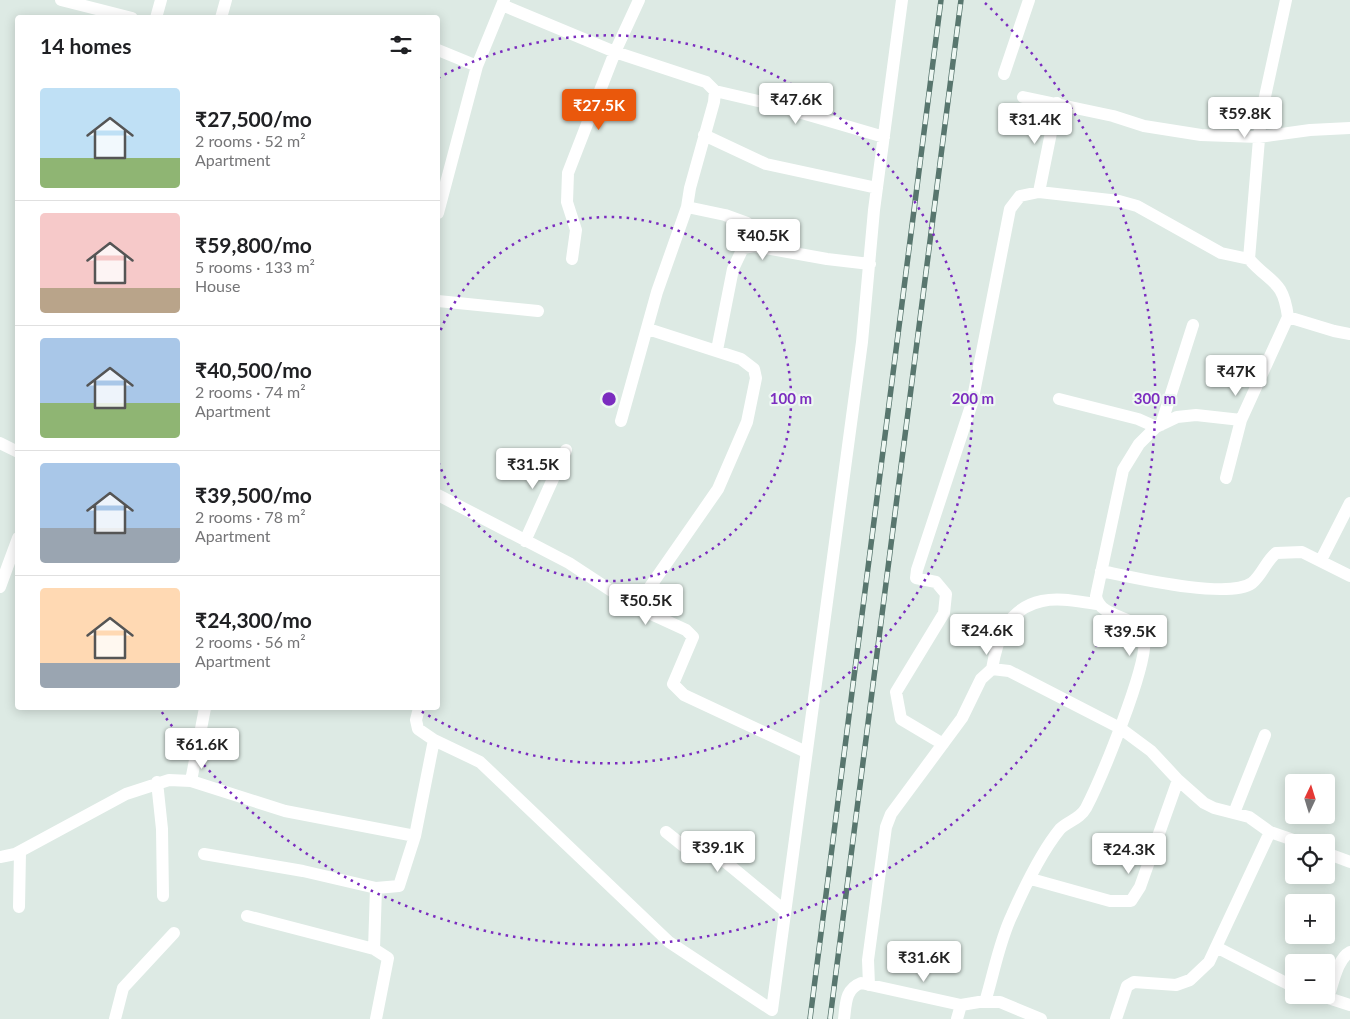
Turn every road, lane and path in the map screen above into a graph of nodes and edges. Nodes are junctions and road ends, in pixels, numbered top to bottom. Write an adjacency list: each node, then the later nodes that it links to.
1 (61, 0): 9 (street)
2 (161, 0): 11 (street)
3 (226, 0): 12 (street)
4 (639, 0): 14 (street)
5 (902, 0): 22 (street)
6 (1029, 0): 16 (street)
7 (1286, 0): 23 (street)
8 (503, 3): 14 (street); 15 (street)
9 (86, 8): 10 (street)
10 (118, 15)
11 (157, 15)
12 (222, 15)
13 (440, 51): 15 (street)
14 (615, 52): 17 (street); 29 (street)
15 (477, 66): 26 (street)
16 (1004, 74)
17 (715, 91): 21 (street); 22 (street)
18 (1023, 97): 19 (street)
19 (1057, 103): 23 (street); 25 (street)
20 (1350, 128): 23 (street)
21 (704, 134): 24 (street); 27 (street)
22 (884, 137): 24 (street)
23 (1259, 137): 30 (street)
24 (877, 188): 31 (street)
25 (1039, 192): 30 (street); 63 (street)
26 (440, 205)
27 (687, 208): 28 (street); 36 (street)
28 (754, 246): 31 (street); 38 (street)
29 (572, 259)
30 (1249, 259): 34 (street)
31 (870, 264): 64 (street)
32 (440, 301): 33 (street)
33 (538, 311)
34 (1288, 317): 37 (street); 40 (street)
35 (1193, 325): 42 (street)
36 (648, 329): 38 (street); 41 (street)
37 (1350, 334)
38 (717, 350): 56 (street)
39 (1059, 399): 42 (street)
40 (1241, 420): 42 (street); 46 (street)
41 (621, 421)
42 (1158, 426): 52 (street)
43 (0, 443): 44 (street)
44 (15, 450)
45 (566, 450): 49 (street)
46 (1226, 478)
47 (440, 496): 49 (street)
48 (1350, 502): 51 (street)
49 (525, 540): 56 (street)
50 (15, 559): 54 (street)
51 (1321, 560): 52 (street); 53 (street)
52 (1101, 571): 55 (street)
53 (1350, 576)
54 (0, 587)
55 (1097, 604): 57 (street); 60 (street)
56 (636, 607): 64 (street)
57 (992, 669): 60 (street); 63 (street)
58 (205, 710): 66 (street)
59 (418, 710): 62 (street)
60 (1120, 728): 65 (street); 78 (street)
61 (1265, 735): 68 (street)
62 (434, 740): 71 (street); 95 (street)
63 (943, 744): 90 (street)
64 (806, 752): 82 (street)
65 (1178, 780): 68 (street); 78 (street)
66 (191, 781): 67 (street); 71 (street)
67 (157, 782): 73 (street); 80 (street)
68 (1234, 812): 70 (street)
69 (666, 832): 82 (street)
70 (1270, 832): 72 (street); 85 (street)
71 (415, 836): 79 (street)
72 (1285, 837)
73 (20, 852): 76 (street); 81 (street)
74 (204, 854): 79 (street)
75 (1335, 856): 77 (street)
76 (0, 857)
77 (1350, 862)
78 (1031, 879): 92 (street)
79 (376, 888): 86 (street)
80 (163, 896)
81 (19, 908)
82 (785, 911): 95 (street)
83 (247, 916): 86 (street)
84 (174, 933): 96 (street)
85 (1216, 947): 89 (street); 101 (street)
86 (374, 949): 97 (street)
87 (1350, 952): 88 (street)
88 (1335, 975)
89 (1285, 982)
90 (869, 985): 93 (street); 98 (street)
91 (1335, 1000): 94 (street)
92 (985, 1002): 93 (street); 100 (street)
93 (961, 1005): 99 (street)
94 (1350, 1005)
95 (771, 1014)
96 (115, 1019)
97 (376, 1019)
98 (844, 1019)
99 (957, 1019)
100 (1041, 1019)
101 (1116, 1019)

